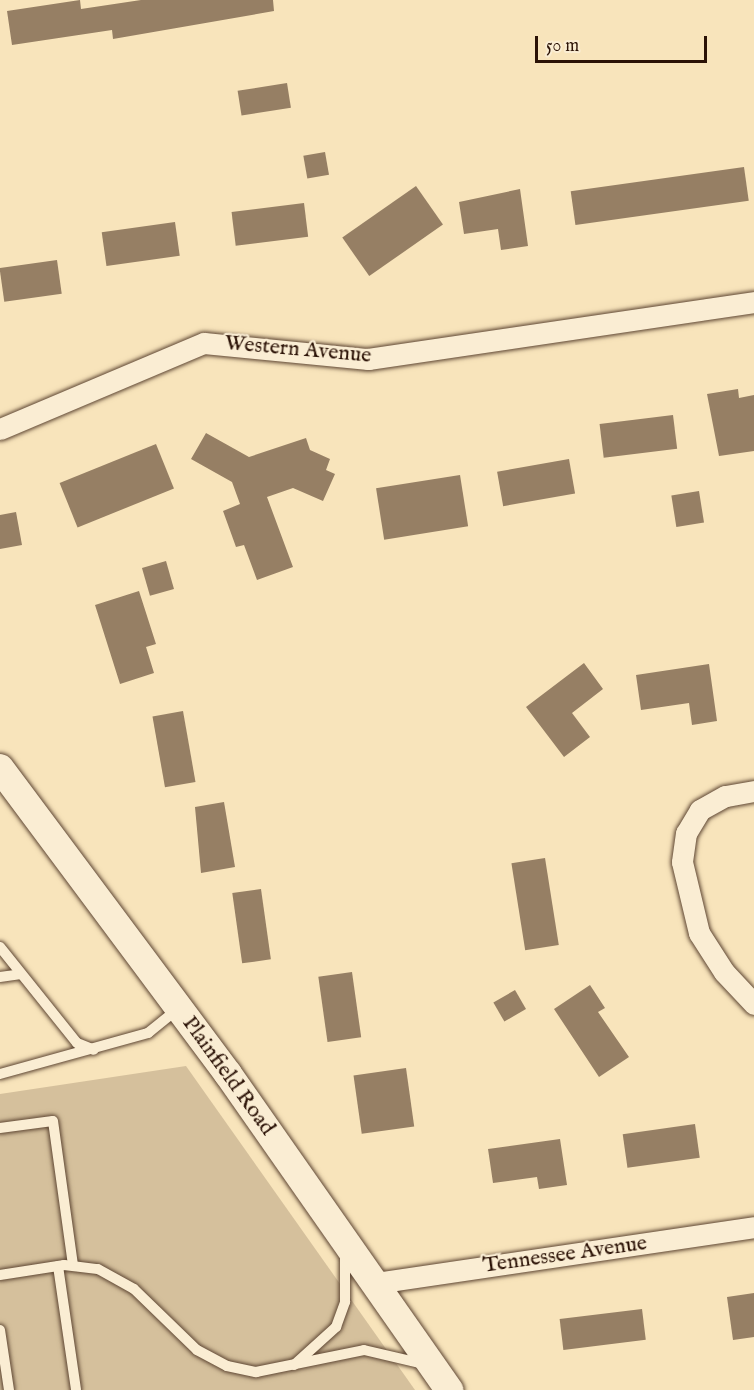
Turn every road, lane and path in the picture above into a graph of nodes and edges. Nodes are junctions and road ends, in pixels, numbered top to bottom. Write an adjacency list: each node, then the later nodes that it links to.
1 (754, 302): 2 (street, Western Avenue)
2 (0, 429)
3 (0, 768): 5 (main road, Plainfield Road)
4 (754, 791): 9 (street)
5 (10, 795): 10 (main road, Plainfield Road)
6 (0, 947): 7 (lane)
7 (21, 974): 8 (lane); 11 (lane)
8 (0, 977)
9 (754, 1004)
10 (179, 1008): 11 (lane); 15 (main road, Plainfield Road)
11 (94, 1050): 12 (lane)
12 (0, 1074)
13 (0, 1128): 17 (lane)
14 (754, 1227): 19 (street, Tennessee Avenue)
15 (345, 1239): 19 (main road, Plainfield Road); 22 (lane)
16 (58, 1266): 17 (lane); 18 (lane); 24 (lane)
17 (73, 1266): 22 (lane)
18 (0, 1275)
19 (375, 1283): 21 (main road, Plainfield Road)
20 (0, 1330): 23 (lane)
21 (433, 1366): 22 (lane); 25 (main road, Plainfield Road)
22 (290, 1368)
23 (9, 1390)
24 (76, 1390)
25 (449, 1390)

